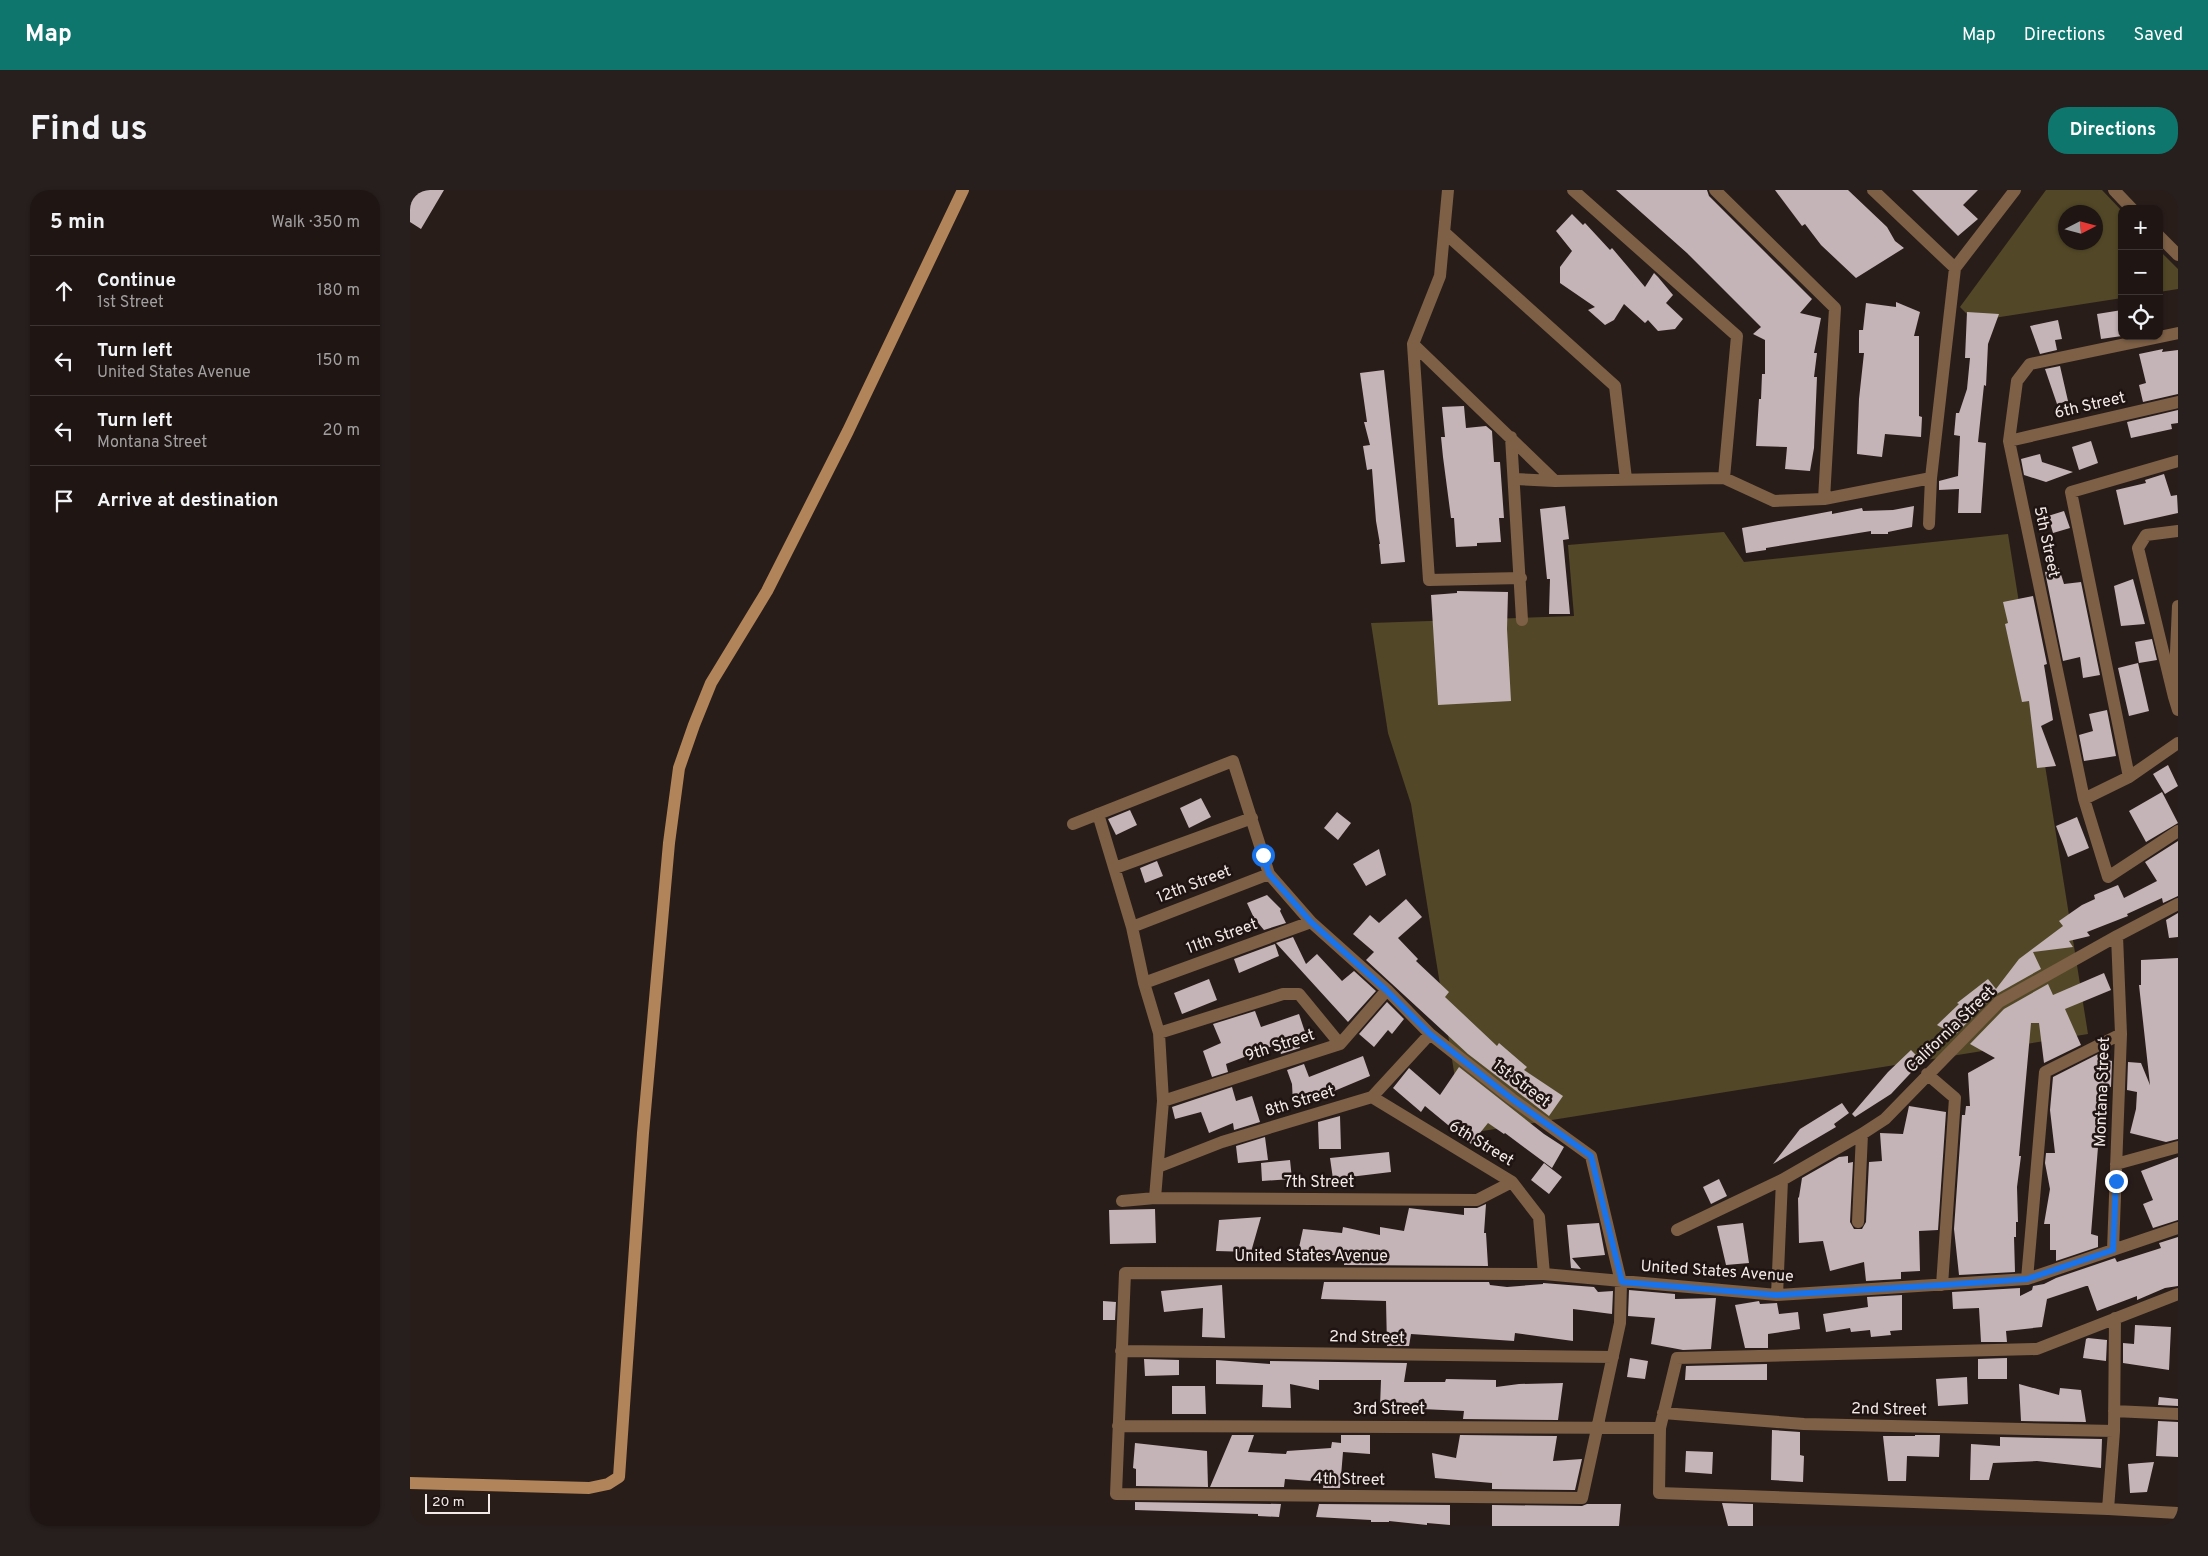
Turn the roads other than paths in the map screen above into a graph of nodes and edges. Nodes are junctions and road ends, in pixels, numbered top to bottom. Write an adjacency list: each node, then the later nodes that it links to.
1 (963, 190): 82 (street)
2 (1448, 190): 9 (street)
3 (1573, 190): 20 (street)
4 (1715, 190): 24 (street)
5 (1873, 190): 12 (street)
6 (2015, 190): 12 (street)
7 (2114, 190): 8 (street)
8 (2128, 205)
9 (1445, 233): 14 (street); 19 (street)
10 (2163, 240): 11 (street)
11 (2178, 255)
12 (1955, 268): 21 (street)
13 (2178, 333): 17 (street, 5th Street)
14 (1413, 344): 16 (street); 27 (street)
15 (2178, 402): 17 (street, 6th Street)
16 (1511, 437): 22 (street); 23 (street)
17 (2008, 441): 34 (street, 5th Street)
18 (2178, 461): 33 (street)
19 (1626, 478): 20 (street); 23 (street)
20 (1724, 478): 24 (street)
21 (1932, 478): 24 (street); 25 (street)
22 (1515, 479): 23 (street); 27 (street)
23 (1555, 481)
24 (1824, 499)
25 (1929, 524)
26 (2178, 531): 30 (street)
27 (1521, 578): 29 (street)
28 (2178, 606): 30 (street)
29 (1522, 620)
30 (2174, 697): 31 (street)
31 (2178, 710)
32 (2178, 743): 33 (street)
33 (2129, 777): 34 (street)
34 (2084, 799): 38 (street, 5th Street)
35 (1098, 814): 36 (street, 1st Street); 37 (street); 39 (street)
36 (1252, 818): 39 (street); 40 (street, 1st Street)
37 (1073, 824)
38 (2178, 831)
39 (1115, 868): 43 (street)
40 (1269, 874): 42 (street, 1st Street); 43 (street, 12th Street)
41 (2178, 904): 44 (street, California Street)
42 (1311, 922): 45 (street, 11th Street); 46 (street, 1st Street)
43 (1132, 927): 45 (street)
44 (2116, 936): 49 (street, Montana Street); 51 (street, California Street)
45 (1144, 983): 47 (street)
46 (1386, 990): 48 (street, 1st Street); 50 (street, 9th Street)
47 (1159, 1033): 50 (street); 53 (street)
48 (1430, 1034): 52 (street, 8th Street); 68 (street, 1st Street)
49 (2121, 1034): 56 (street, Montana Street); 67 (street)
50 (1340, 1044): 53 (street, 9th Street)
51 (1927, 1074): 54 (street, California Street); 69 (street)
52 (1372, 1096): 57 (street, 8th Street); 59 (street, 6th Street)
53 (1162, 1101): 57 (street)
54 (1862, 1134): 58 (street, California Street); 62 (street)
55 (2178, 1146): 56 (street)
56 (2116, 1164): 65 (street, Montana Street)
57 (1158, 1167): 60 (street)
58 (1782, 1180): 64 (street, California Street); 71 (street)
59 (1512, 1182): 60 (street, 7th Street); 66 (street, 6th Street)
60 (1155, 1198): 61 (street, 7th Street)
61 (1122, 1201)
62 (1858, 1222)
63 (2178, 1228): 65 (street, United States Avenue)
64 (1677, 1230)
65 (2113, 1250): 67 (street, United States Avenue)
66 (1544, 1274): 68 (street, United States Avenue); 73 (street, United States Avenue)
67 (2027, 1279): 69 (street, United States Avenue)
68 (1622, 1282): 71 (street, United States Avenue); 74 (street, 1st Street)
69 (1942, 1285): 71 (street, United States Avenue)
70 (2178, 1294): 72 (street)
71 (1776, 1295)
72 (2115, 1318): 75 (street); 76 (street)
73 (1121, 1351): 74 (street, 2nd Street); 78 (street)
74 (1613, 1357): 79 (street, 1st Street)
75 (2114, 1411): 77 (street); 81 (street)
76 (1664, 1413): 80 (street); 81 (street, 2nd Street)
77 (2178, 1414)
78 (1118, 1426): 79 (street, 3rd Street); 83 (street, 4th Street)
79 (1599, 1427): 80 (street, 3rd Street); 83 (street, 1st Street)
80 (1660, 1428): 84 (street)
81 (2114, 1431): 84 (street)
82 (410, 1483)
83 (1582, 1498)
84 (2108, 1509): 85 (street)
85 (2178, 1513)

